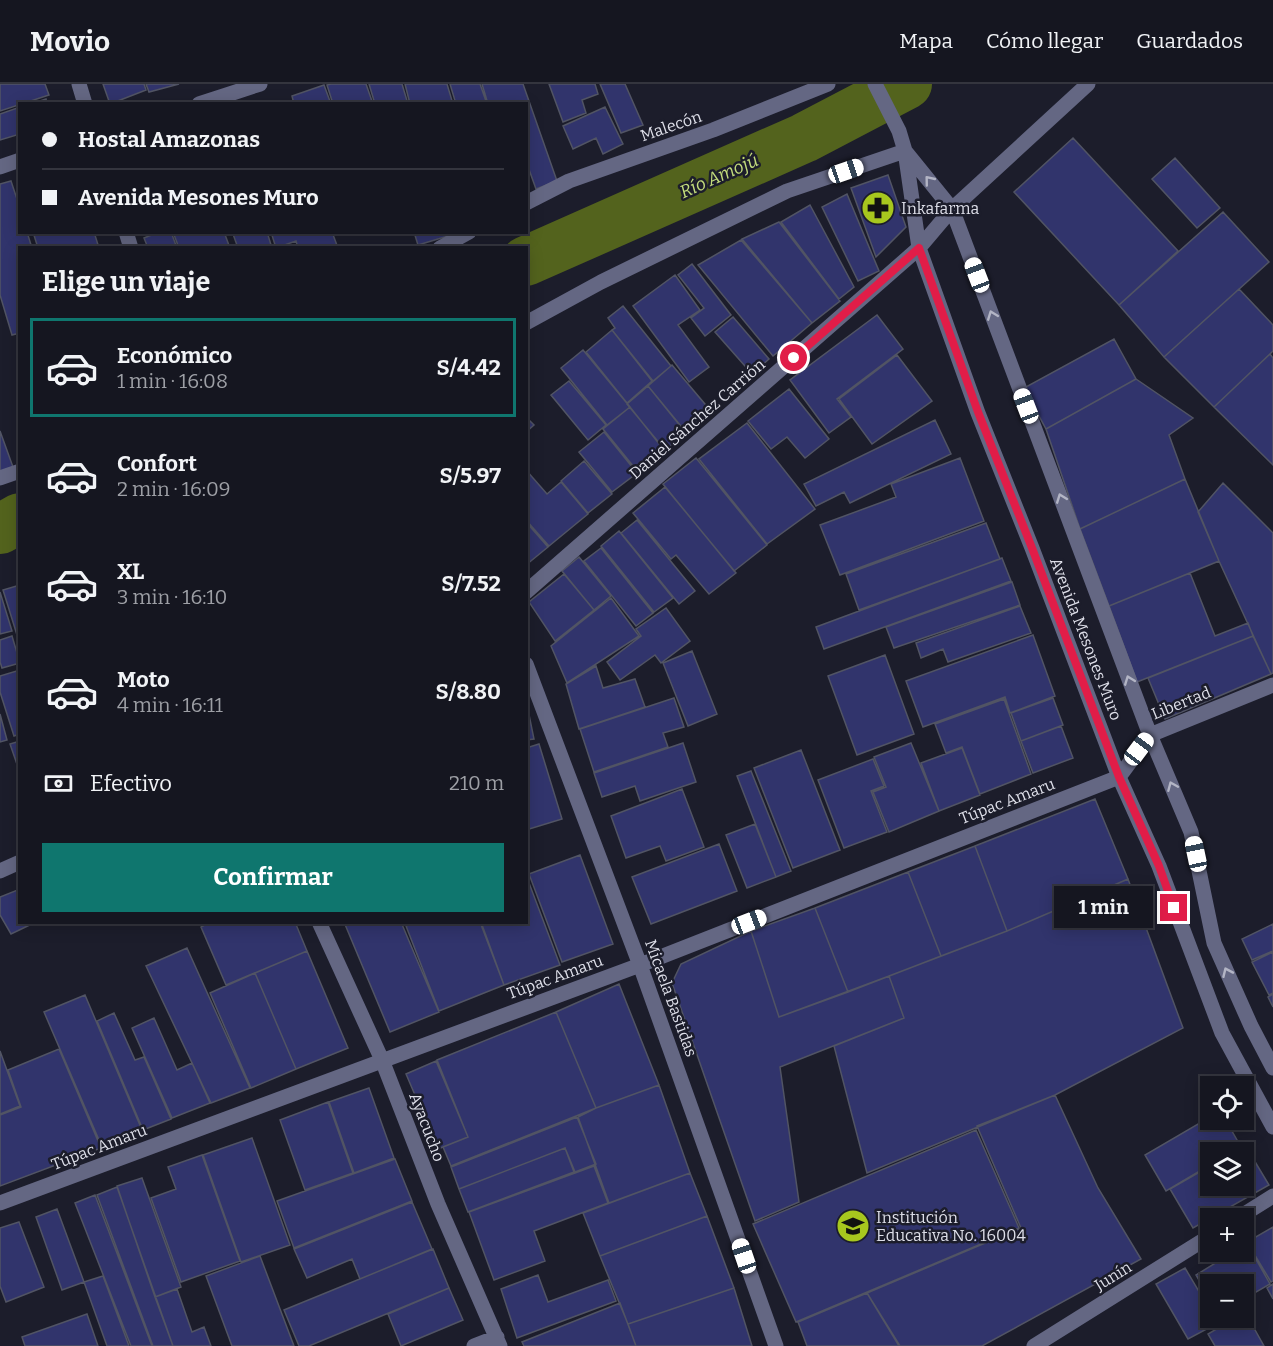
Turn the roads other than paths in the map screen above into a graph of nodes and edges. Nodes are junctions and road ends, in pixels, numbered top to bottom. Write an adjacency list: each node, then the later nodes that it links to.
1 (79, 84): 6 (street)
2 (260, 84): 7 (street)
3 (828, 84): 11 (street, Malecón)
4 (875, 84): 8 (street, Avenida Mesones Muro)
5 (1088, 84): 12 (street, Daniel Sánchez Carrión)
6 (84, 102)
7 (205, 102)
8 (905, 151): 12 (street, Avenida Mesones Muro, one-way to 8); 15 (street, Avenida Mesones Muro); 16 (street)
9 (18, 161): 10 (street)
10 (0, 167)
11 (528, 202)
12 (952, 209): 15 (street, Daniel Sánchez Carrión); 22 (street, Avenida Mesones Muro, one-way to 12)
13 (465, 234): 14 (street)
14 (444, 246)
15 (919, 248): 19 (street, Daniel Sánchez Carrión); 23 (street, Avenida Mesones Muro)
16 (528, 322)
17 (18, 472): 18 (street)
18 (0, 478)
19 (528, 590)
20 (528, 669): 27 (street, Micaela Bastidas)
21 (1273, 685): 22 (street, Libertad)
22 (1150, 735): 23 (street, Libertad); 29 (street, Avenida Mesones Muro, one-way to 22)
23 (1119, 777): 27 (street, Túpac Amaru); 30 (street, Avenida Mesones Muro)
24 (18, 863): 25 (street)
25 (0, 872)
26 (320, 924): 28 (street, Ayacucho)
27 (640, 965): 28 (street, Túpac Amaru); 37 (street, Micaela Bastidas)
28 (382, 1060): 32 (street, Túpac Amaru); 35 (street, Ayacucho)
29 (1273, 1068)
30 (1273, 1127)
31 (1273, 1196): 33 (street)
32 (0, 1203)
33 (1254, 1208)
34 (1200, 1242): 38 (street, Junín)
35 (498, 1342): 36 (street)
36 (474, 1346)
37 (776, 1346)
38 (1034, 1346)

